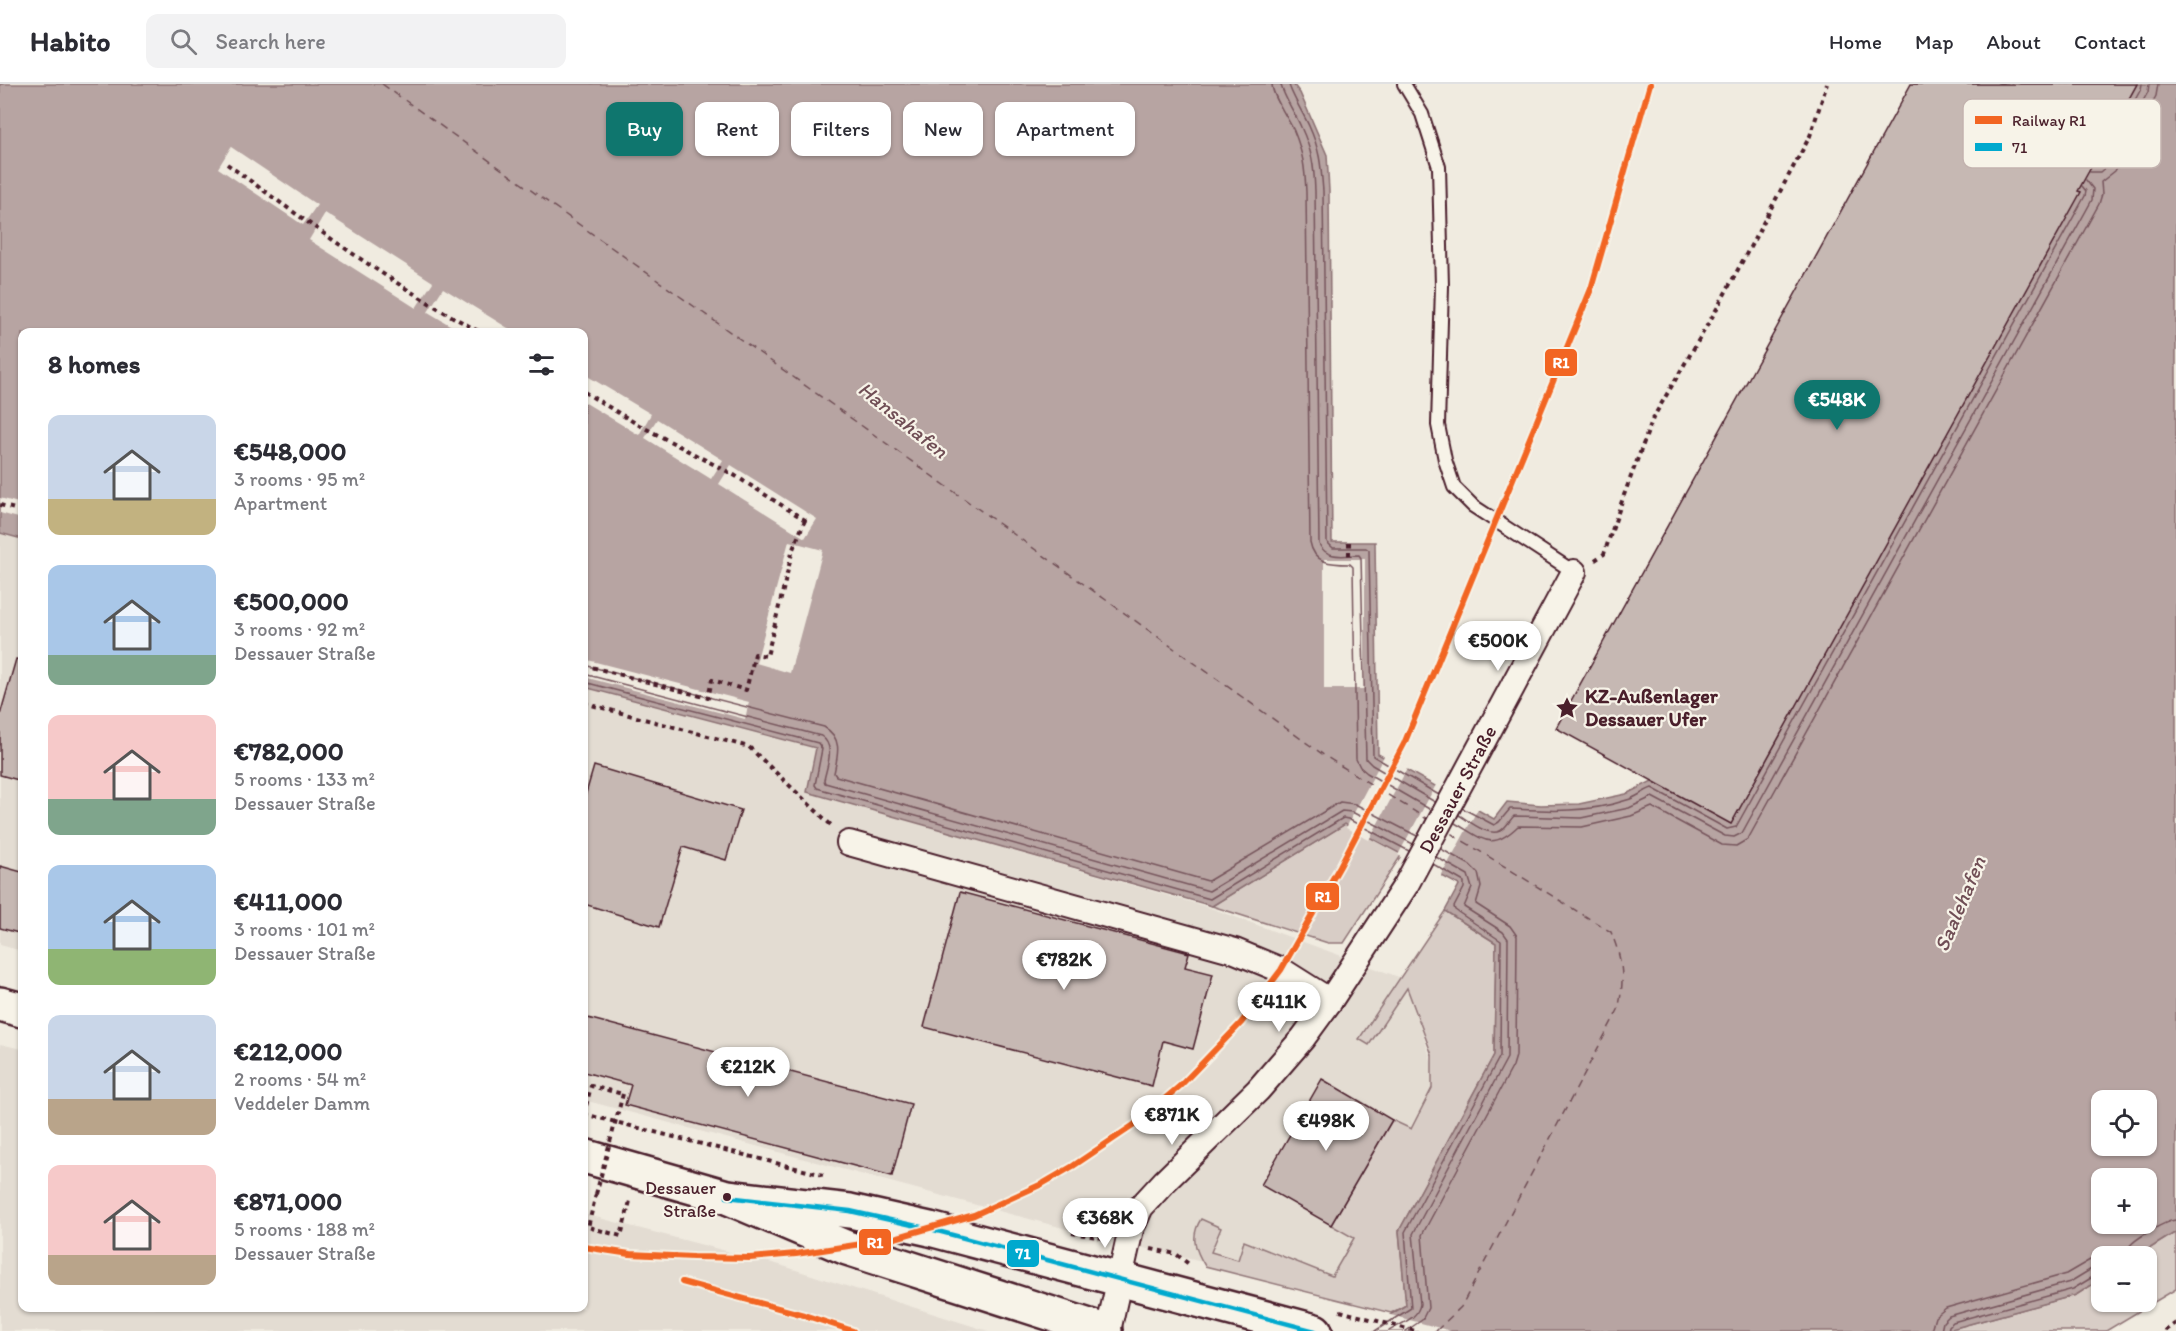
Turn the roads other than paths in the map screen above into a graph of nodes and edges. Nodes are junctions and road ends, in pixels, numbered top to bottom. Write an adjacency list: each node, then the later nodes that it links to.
1 (1404, 84): 2 (lane)
2 (1574, 572): 4 (street, Dessauer Straße)
3 (849, 843): 4 (street)
4 (1330, 1001): 9 (street, Dessauer Straße)
5 (0, 1004): 6 (main road)
6 (18, 1009)
7 (588, 1157): 8 (main road)
8 (727, 1197): 9 (main road); 10 (main road)
9 (1120, 1279): 10 (street, Dessauer Straße); 11 (main road)
10 (1106, 1331)
11 (1315, 1331)

